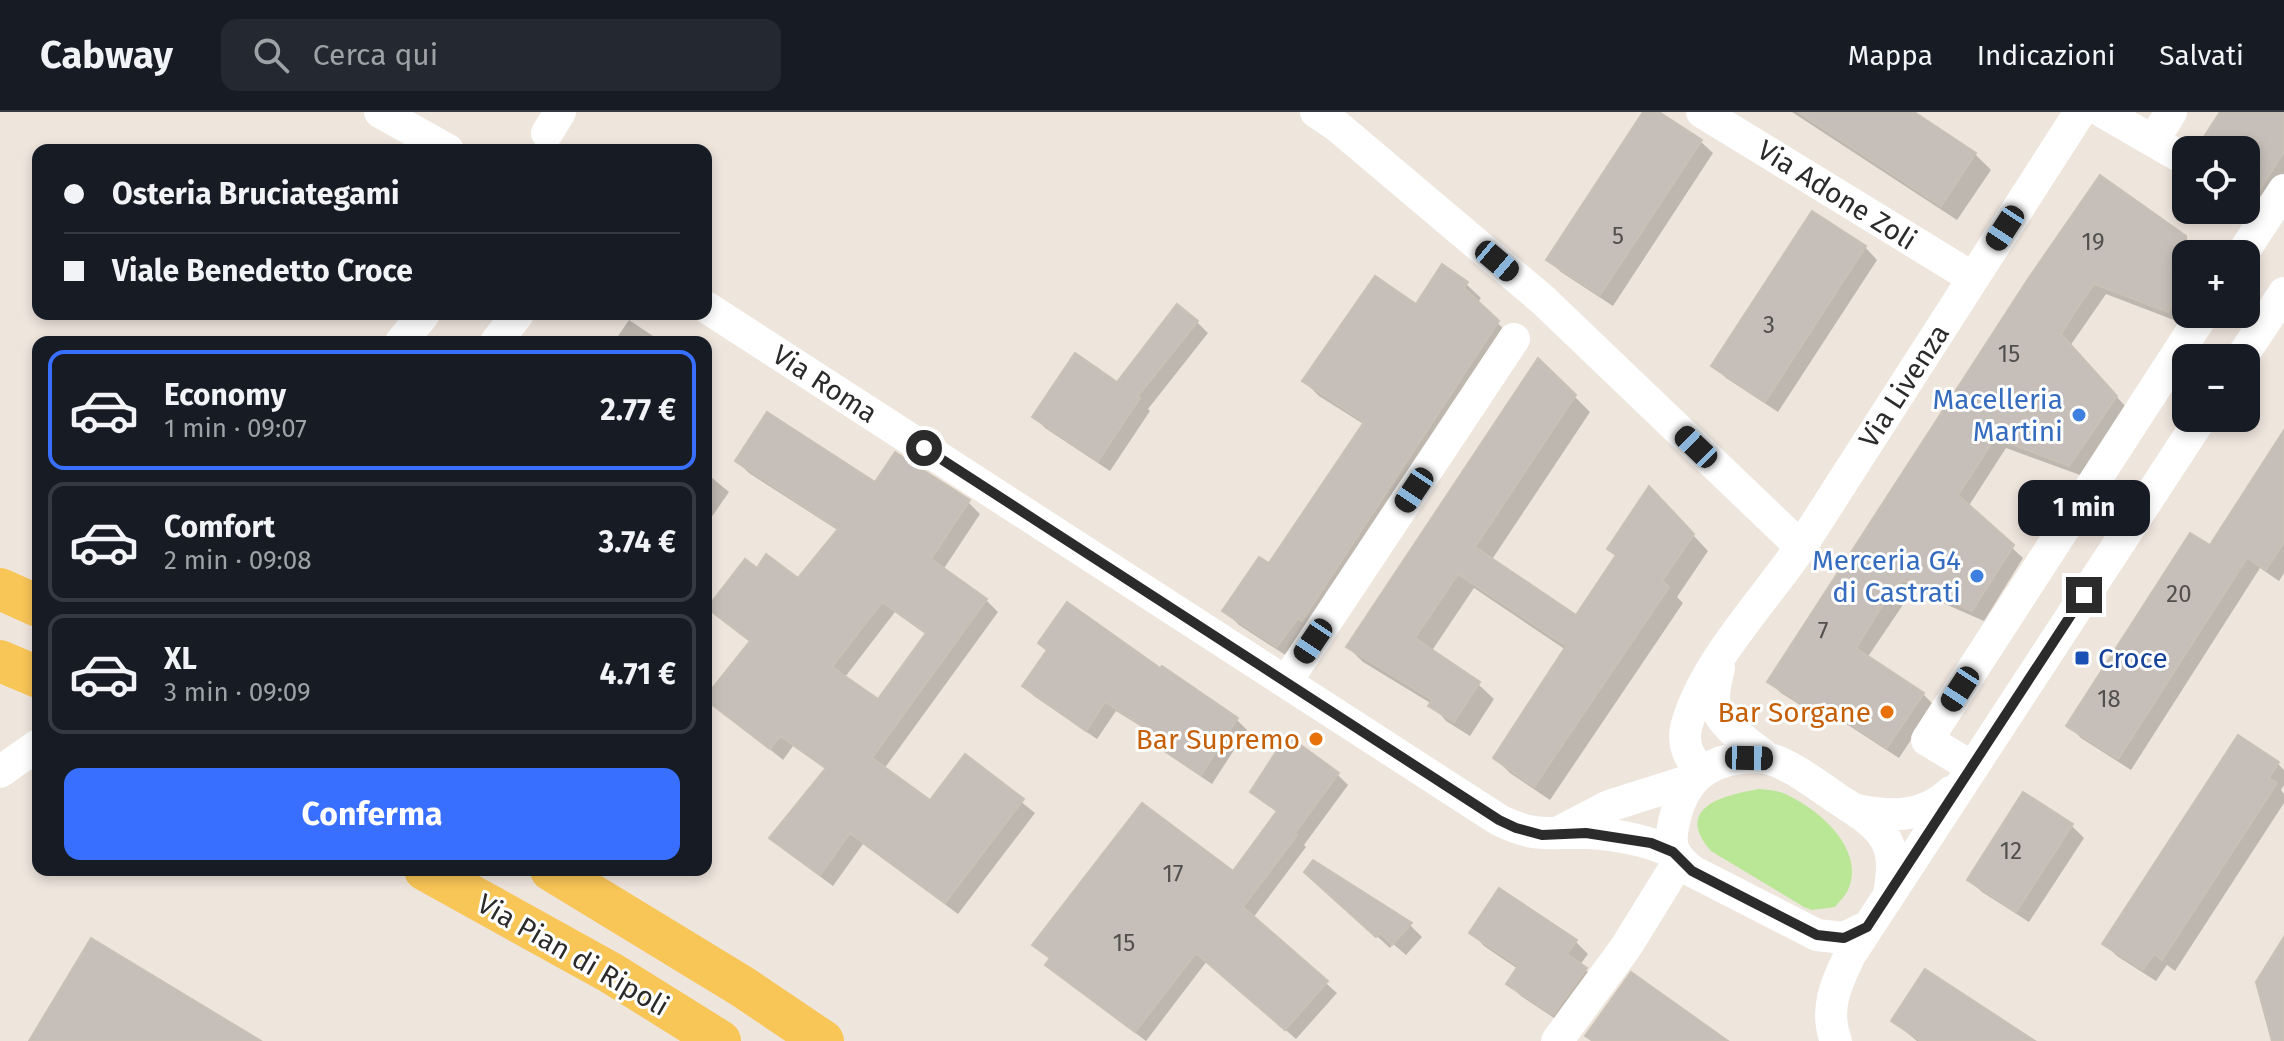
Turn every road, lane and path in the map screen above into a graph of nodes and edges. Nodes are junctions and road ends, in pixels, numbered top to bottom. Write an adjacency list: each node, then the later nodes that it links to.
1 (380, 112): 9 (street)
2 (1289, 112): 7 (street)
3 (1702, 112): 13 (street, Via Adone Zoli)
4 (2080, 112): 13 (street, Via Livenza)
5 (2103, 112): 8 (street)
6 (2171, 112): 8 (street)
7 (1327, 119): 26 (street)
8 (2153, 141): 10 (street)
9 (437, 144)
10 (2172, 152)
11 (2274, 195): 12 (street)
12 (2250, 240)
13 (1973, 278): 26 (street, Via Livenza)
14 (2284, 293): 22 (street)
15 (712, 311): 32 (street, Via Roma)
16 (419, 320): 19 (street)
17 (513, 320): 20 (street)
18 (2194, 328): 24 (street)
19 (406, 336)
20 (501, 336)
21 (1514, 339): 32 (street)
22 (2250, 344)
23 (2192, 432): 25 (street)
24 (2082, 500): 25 (street); 36 (street)
25 (2127, 529): 36 (street)
26 (1801, 547): 29 (street, Via Livenza)
27 (0, 589): 28 (main road)
28 (32, 603)
29 (1722, 656): 34 (street, Via Livenza); 37 (street, Via Livenza)
30 (0, 661): 31 (main road)
31 (32, 674)
32 (1286, 682): 39 (street, Via Roma)
33 (32, 749): 35 (street)
34 (1767, 758): 37 (street); 38 (street)
35 (0, 772)
36 (1967, 774): 38 (street); 43 (street)
37 (1696, 776): 39 (street); 40 (street)
38 (1851, 808): 43 (street)
39 (1555, 834): 40 (street, Via Roma)
40 (1676, 857): 44 (street); 47 (street)
41 (436, 876): 45 (main road, Via Pian di Ripoli)
42 (561, 876): 46 (main road, Via Pian di Ripoli)
43 (1889, 894): 44 (street)
44 (1867, 927): 48 (street)
45 (720, 1041)
46 (823, 1041)
47 (1557, 1041)
48 (1836, 1041)

